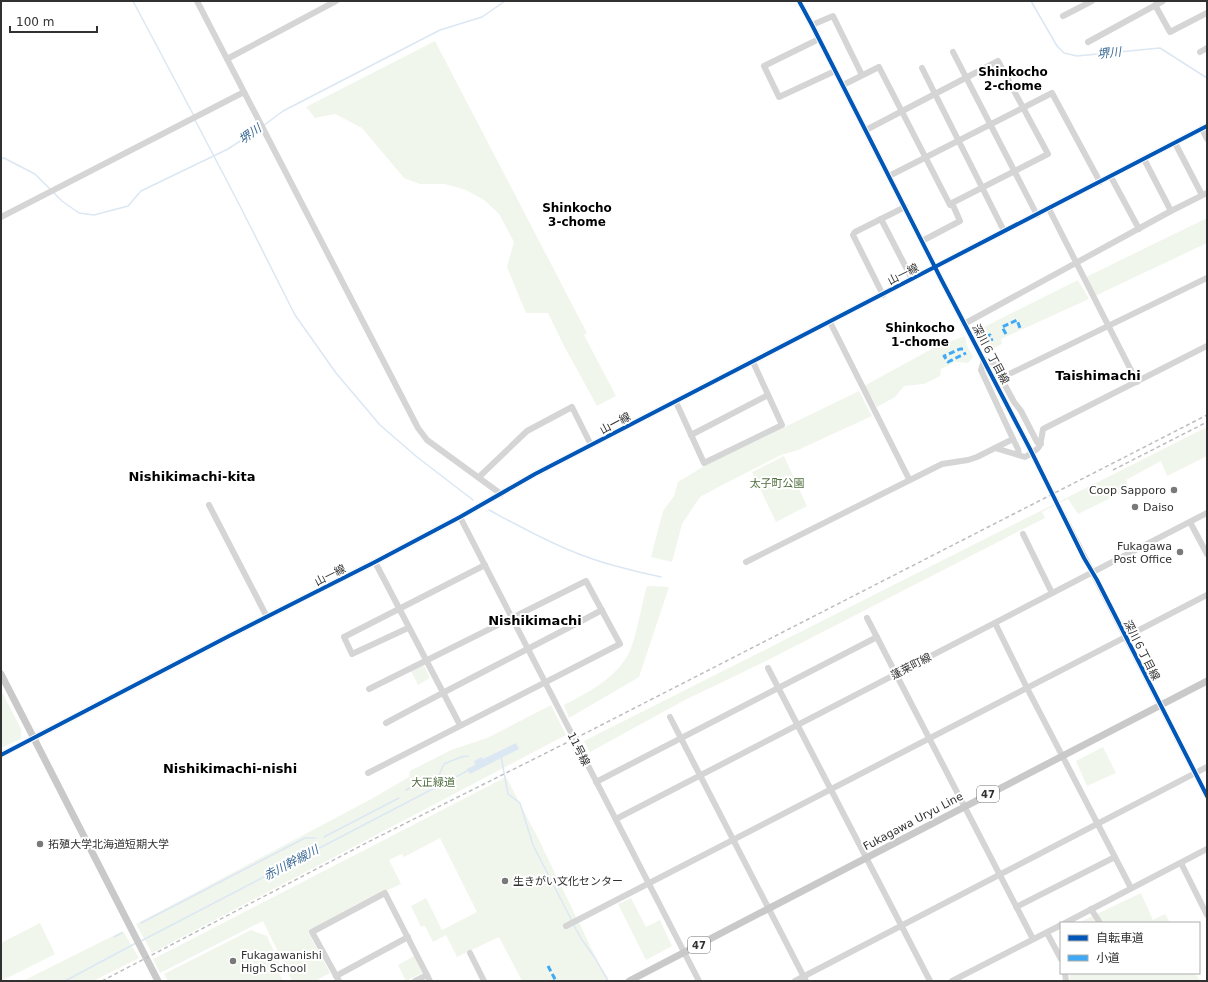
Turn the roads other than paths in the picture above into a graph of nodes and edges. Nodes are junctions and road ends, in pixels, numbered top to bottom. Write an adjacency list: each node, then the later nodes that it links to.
1 (197, 1): 15 (street)
2 (336, 1): 15 (street)
3 (799, 1): 9 (street, 深川６丁目線)
4 (1092, 1): 8 (street)
5 (1162, 1): 6 (street)
6 (1155, 5): 7 (street); 11 (street)
7 (1207, 13)
8 (1063, 16)
9 (812, 26): 10 (street, 深川６丁目線); 18 (street)
10 (819, 39): 17 (street, 深川６丁目線); 17 (street)
11 (1088, 42)
12 (1207, 48): 14 (street)
13 (953, 52): 19 (street)
14 (1200, 52)
15 (227, 59): 21 (street)
16 (922, 68): 22 (street)
17 (835, 71): 20 (street, 深川６丁目線)
18 (862, 75): 20 (street); 24 (street)
19 (967, 78): 22 (street); 23 (street); 25 (street)
20 (843, 86): 27 (street, 深川６丁目線)
21 (244, 92): 44 (street); 71 (street)
22 (935, 95): 24 (street); 29 (street)
23 (1023, 108): 25 (street); 33 (street); 36 (street)
24 (901, 112): 27 (street); 31 (street)
25 (991, 124): 29 (street); 33 (street)
26 (1205, 128): 28 (street); 30 (street, 山一線)
27 (866, 130): 34 (street, 深川６丁目線)
28 (1207, 139)
29 (958, 141): 31 (street); 37 (street)
30 (1175, 143): 32 (street, 山一線); 38 (street)
31 (925, 157): 34 (street); 39 (street)
32 (1144, 159): 35 (street, 山一線); 42 (street)
33 (1014, 171): 37 (street); 43 (street)
34 (889, 176): 40 (street, 深川６丁目線)
35 (1111, 177): 36 (street, 山一線); 46 (street)
36 (1100, 182): 41 (street, 山一線)
37 (982, 188): 39 (street); 47 (street)
38 (1204, 194): 42 (street)
39 (952, 204): 48 (street)
40 (905, 207): 45 (street); 48 (street, 深川６丁目線)
41 (1049, 209): 43 (street, 山一線); 49 (street)
42 (1171, 212): 46 (street)
43 (1037, 215): 47 (street, 山一線)
44 (1, 217)
45 (881, 219): 52 (street); 53 (street)
46 (1139, 229): 49 (street)
47 (1004, 231): 50 (street, 山一線)
48 (922, 241): 50 (street, 深川６丁目線)
49 (1076, 264): 55 (street); 56 (street)
50 (935, 268): 52 (street, 山一線); 55 (street, 深川６丁目線)
51 (1207, 278): 56 (street)
52 (912, 279): 53 (street, 山一線)
53 (883, 295): 54 (street, 山一線)
54 (830, 322): 59 (street, 山一線); 72 (street)
55 (964, 324): 58 (street, 深川６丁目線)
56 (1108, 326): 60 (street); 61 (street)
57 (1207, 346): 61 (street)
58 (984, 360): 60 (street); 65 (street); 69 (street, 深川６丁目線)
59 (753, 362): 62 (street); 63 (street, 山一線)
60 (1001, 378): 66 (street)
61 (1137, 382): 66 (street)
62 (768, 395): 64 (street); 64 (street)
63 (676, 402): 64 (street); 67 (street, 山一線)
64 (691, 435)
65 (1013, 439): 68 (street); 70 (street)
66 (1040, 444): 70 (street)
67 (591, 446): 71 (street); 73 (street, 山一線)
68 (995, 448): 70 (street); 72 (street)
69 (1030, 449)
70 (1018, 455)
71 (479, 477): 73 (street)
72 (909, 479): 82 (street)
73 (501, 494): 77 (street, 山一線)
74 (209, 505): 89 (street)
75 (1062, 513): 84 (street, 深川６丁目線)
76 (1207, 513): 78 (street, 蓬莱町線)
77 (460, 518): 81 (street, 山一線); 83 (street, 11号線)
78 (1190, 522): 80 (street); 84 (street, 蓬莱町線)
79 (1023, 534): 85 (street)
80 (1207, 554)
81 (375, 562): 87 (street); 89 (street, 山一線)
82 (746, 562)
83 (485, 565): 87 (street); 90 (street, 11号線)
84 (1093, 573): 85 (street, 蓬莱町線); 95 (street, 深川６丁目線)
85 (1052, 593): 92 (street, 蓬莱町線)
86 (1207, 595): 95 (street)
87 (399, 610): 93 (street); 93 (street)
88 (602, 610): 90 (street); 96 (street); 102 (street)
89 (268, 617): 112 (street, 山一線)
90 (512, 618): 96 (street, 11号線); 97 (street)
91 (867, 618): 94 (street)
92 (994, 623): 100 (street, 蓬莱町線); 104 (street)
93 (408, 628): 97 (street)
94 (877, 637): 100 (street); 103 (street)
95 (1125, 637): 104 (street); 107 (street, 深川６丁目線)
96 (528, 650): 102 (street, 11号線); 106 (street)
97 (426, 661): 105 (street); 106 (street)
98 (768, 668): 103 (street)
99 (1, 674): 112 (main road)
100 (896, 674): 111 (street, 蓬莱町線); 114 (street)
101 (1207, 681): 107 (main road, Fukagawa Uryu Line / 47)
102 (545, 682): 110 (street); 121 (street, 11号線)
103 (779, 687): 111 (street); 113 (street)
104 (1027, 688): 114 (street); 116 (street)
105 (369, 689)
106 (442, 693): 109 (street); 110 (street)
107 (1160, 705): 116 (main road, Fukagawa Uryu Line / 47); 119 (street, 深川６丁目線)
108 (670, 717): 113 (street)
109 (386, 723)
110 (460, 725): 118 (street)
111 (799, 725): 120 (street, 蓬莱町線); 122 (street)
112 (34, 738): 115 (street, 山一線); 153 (main road)
113 (681, 738): 120 (street); 121 (street)
114 (928, 738): 122 (street); 124 (street)
115 (1, 755)
116 (1063, 756): 124 (main road, Fukagawa Uryu Line / 47); 126 (street)
117 (1207, 767): 119 (street)
118 (368, 773)
119 (1195, 773): 123 (street, 深川６丁目線); 126 (street)
120 (700, 775): 125 (street, 蓬莱町線); 127 (street)
121 (596, 782): 125 (street, 11号線)
122 (831, 790): 127 (street); 129 (street)
123 (1207, 796)
124 (964, 806): 129 (main road, Fukagawa Uryu Line / 47); 132 (street)
125 (616, 819): 133 (street, 11号線)
126 (1098, 824): 130 (street); 132 (street)
127 (734, 839): 133 (street); 136 (street)
128 (1207, 849): 131 (street)
129 (866, 857): 136 (main road, Fukagawa Uryu Line / 47); 142 (street)
130 (1115, 857): 134 (street); 135 (street)
131 (1180, 863): 134 (street); 138 (street)
132 (999, 874): 135 (street); 142 (street)
133 (649, 883): 141 (street); 148 (street, 11号線)
134 (1131, 888): 137 (street)
135 (1016, 907): 146 (street)
136 (768, 908): 148 (main road, Fukagawa Uryu Line / 47); 152 (street)
137 (1091, 909): 139 (street); 140 (street)
138 (1207, 914)
139 (1067, 922)
140 (1099, 922)
141 (566, 926)
142 (902, 926): 152 (street); 160 (street)
143 (1060, 926): 144 (street)
144 (1047, 933): 146 (street); 149 (street)
145 (408, 937): 150 (street); 151 (street); 151 (street)
146 (1033, 939): 161 (street)
147 (470, 953): 156 (street)
148 (684, 953): 157 (main road, Fukagawa Uryu Line / 47); 158 (street, 11号線)
149 (1060, 957)
150 (427, 975): 154 (street); 155 (street)
151 (337, 978)
152 (805, 979): 159 (street)
153 (158, 981)
154 (415, 981)
155 (430, 981)
156 (484, 981)
157 (628, 981)
158 (698, 981)
159 (795, 981)
160 (930, 981)
161 (952, 981)

